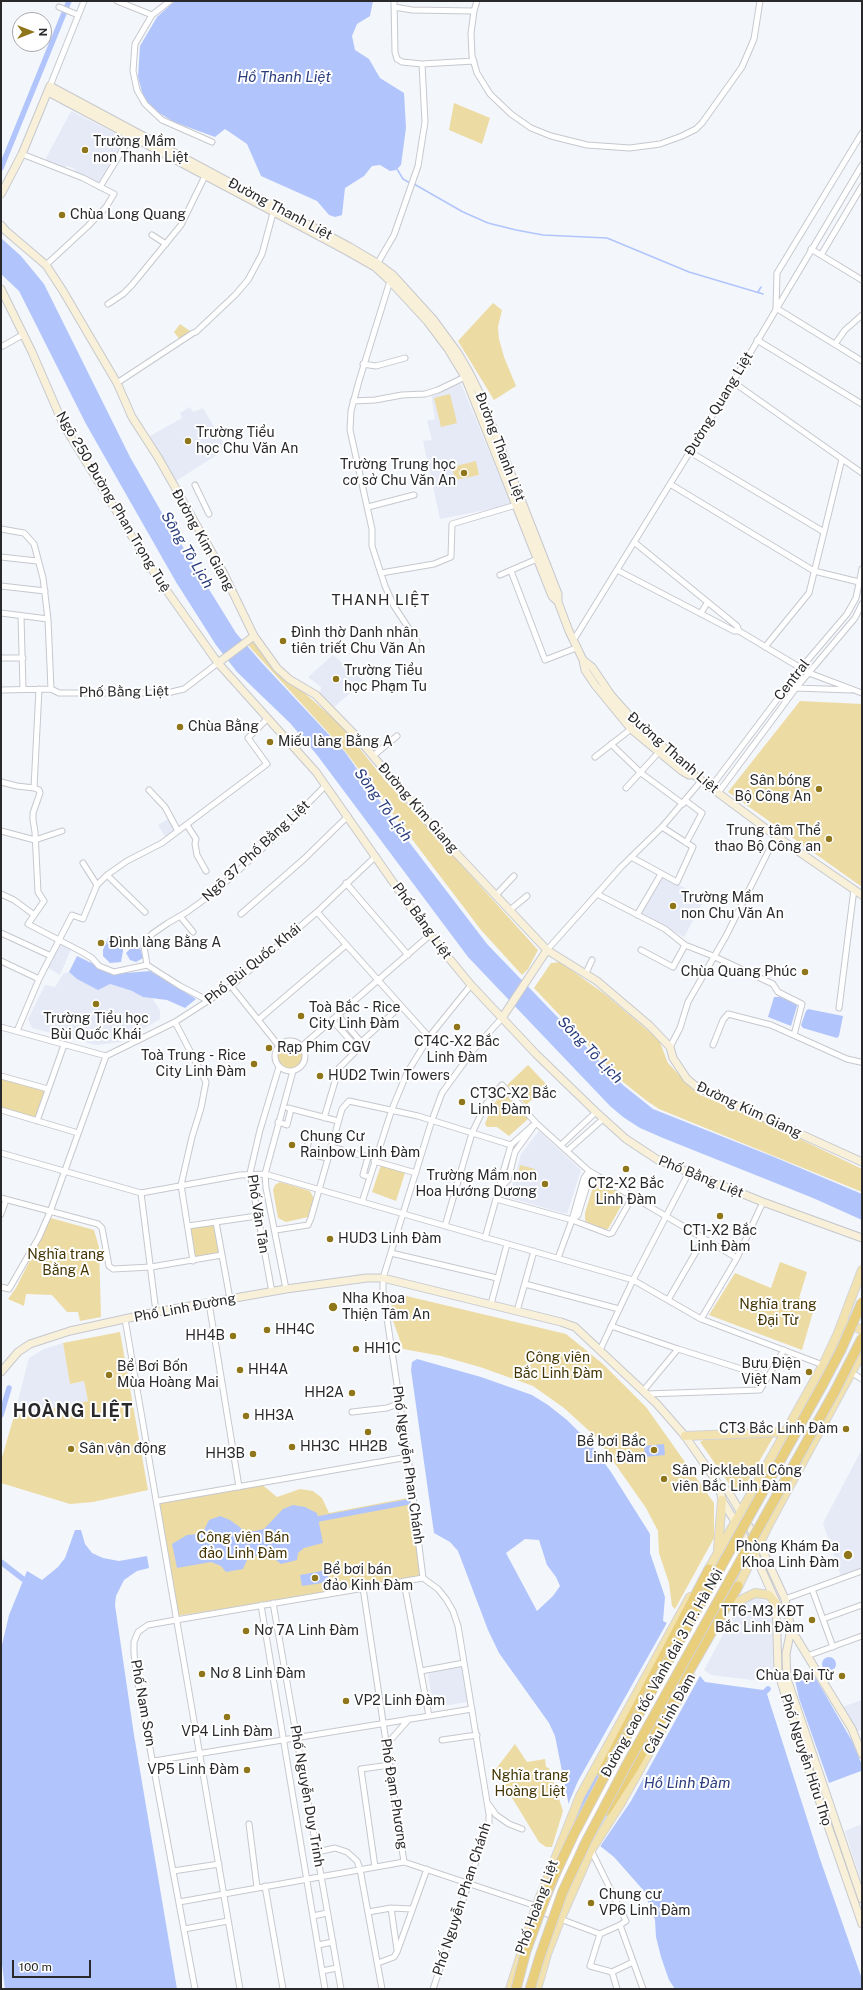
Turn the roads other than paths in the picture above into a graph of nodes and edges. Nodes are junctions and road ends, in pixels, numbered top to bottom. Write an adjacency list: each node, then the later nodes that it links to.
1 (84, 1): 10 (street)
2 (117, 1): 11 (street)
3 (170, 1): 11 (street)
4 (394, 1): 8 (street)
5 (477, 1): 9 (street)
6 (760, 1): 12 (street)
7 (60, 7): 10 (street)
8 (394, 7): 9 (street); 13 (street)
9 (474, 11): 12 (street)
10 (75, 14): 14 (street)
11 (152, 15): 17 (street)
12 (474, 61): 13 (street)
13 (422, 64): 31 (street)
14 (49, 89): 16 (street, Đường Thanh Liệt); 18 (street); 31 (street, Đường Thanh Liệt)
15 (862, 133): 36 (street)
16 (131, 136): 20 (street, Đường Thanh Liệt); 22 (street)
17 (212, 142)
18 (22, 154): 22 (street); 23 (street)
19 (862, 165): 28 (street, Đường Quang Liệt)
20 (206, 176): 24 (street, Đường Thanh Liệt); 27 (street)
21 (862, 186): 29 (street)
22 (100, 187): 30 (street)
23 (1, 194)
24 (272, 213): 31 (street, Đường Thanh Liệt); 47 (street)
25 (1, 225): 30 (street, Đường Kim Giang)
26 (152, 235): 27 (street)
27 (166, 244): 35 (street)
28 (811, 249): 29 (street); 36 (street, Đường Quang Liệt)
29 (821, 255): 33 (street)
30 (46, 265): 47 (street, Đường Kim Giang)
31 (376, 265): 32 (street, Đường Thanh Liệt)
32 (392, 278): 44 (street); 45 (street); 56 (street, Đường Thanh Liệt)
33 (862, 280)
34 (1, 289): 38 (street, Ngõ 250 Đường Phan Trọng Tuệ)
35 (108, 304)
36 (776, 308): 39 (street, Đường Quang Liệt); 40 (street)
37 (862, 314): 40 (street)
38 (24, 334): 41 (street); 88 (street, Ngõ 250 Đường Phan Trọng Tuệ)
39 (757, 340): 46 (street, Đường Quang Liệt); 49 (street)
40 (834, 344): 43 (street)
41 (3, 346)
42 (405, 358): 44 (street)
43 (862, 361)
44 (364, 364): 48 (street)
45 (465, 377): 48 (street); 56 (street)
46 (733, 382): 50 (street, Đường Quang Liệt); 51 (street)
47 (117, 383): 82 (street, Đường Kim Giang)
48 (354, 401): 57 (street)
49 (862, 404)
50 (690, 452): 53 (street, Đường Quang Liệt); 60 (street)
51 (842, 459): 52 (street); 60 (street)
52 (862, 473)
53 (670, 484): 61 (street, Đường Quang Liệt); 68 (street)
54 (195, 485): 58 (street)
55 (414, 495): 57 (street)
56 (519, 505): 63 (street); 69 (street); 74 (street, Đường Thanh Liệt)
57 (368, 507): 69 (street)
58 (209, 514)
59 (1, 529): 64 (street)
60 (824, 532): 68 (street)
61 (634, 542): 66 (street, Đường Quang Liệt); 75 (street)
62 (1, 557): 64 (street)
63 (538, 559): 67 (street); 74 (street)
64 (37, 561): 73 (street)
65 (862, 569): 71 (street, Central)
66 (617, 570): 77 (street); 84 (street, Đường Quang Liệt)
67 (511, 571): 70 (street); 84 (street)
68 (814, 571): 71 (street); 85 (street)
69 (381, 573): 83 (street)
70 (500, 575)
71 (859, 582): 89 (street, Central)
72 (1, 586): 73 (street)
73 (45, 591): 80 (street)
74 (558, 602): 84 (street, Đường Thanh Liệt)
75 (707, 602): 77 (street); 81 (street)
76 (862, 604): 90 (street, Central)
77 (701, 612): 81 (street)
78 (1, 613): 79 (street)
79 (21, 616): 80 (street); 87 (street)
80 (48, 619): 94 (street)
81 (739, 631): 85 (street)
82 (252, 637): 88 (street); 104 (street, Đường Kim Giang)
83 (417, 641)
84 (575, 644): 98 (street, Đường Thanh Liệt)
85 (765, 647): 89 (street)
86 (1, 658): 87 (street)
87 (22, 658): 92 (street)
88 (219, 662): 94 (street, Phố Bằng Liệt); 99 (street, Phố Bằng Liệt)
89 (801, 668): 90 (street); 106 (street, Central)
90 (809, 673): 91 (street, Central); 96 (street)
91 (796, 688): 96 (street); 109 (street, Central)
92 (23, 689): 93 (street, Phố Bằng Liệt); 95 (street, Phố Bằng Liệt)
93 (39, 689): 94 (street, Phố Bằng Liệt); 114 (street)
94 (51, 689)
95 (1, 690)
96 (856, 690): 97 (street)
97 (862, 693)
98 (620, 712): 100 (street); 108 (street, Đường Thanh Liệt)
99 (268, 718): 112 (street, Phố Bằng Liệt); 120 (street)
100 (631, 729): 102 (street); 103 (street)
101 (397, 736): 104 (street)
102 (611, 744): 105 (street); 107 (street)
103 (658, 753): 107 (street); 108 (street)
104 (373, 756): 140 (street, Đường Kim Giang)
105 (595, 757)
106 (722, 772): 109 (street); 113 (street, Central)
107 (641, 773): 115 (street); 118 (street)
108 (694, 775): 110 (street, Đường Thanh Liệt)
109 (730, 778): 117 (street, Central)
110 (702, 780): 113 (street, Đường Thanh Liệt); 118 (street)
111 (1, 782): 114 (street)
112 (325, 786): 119 (street, Phố Bằng Liệt); 149 (street, Ngõ 37 Phố Bằng Liệt)
113 (711, 787): 117 (street, Đường Thanh Liệt)
114 (34, 788): 126 (street)
115 (626, 788)
116 (149, 790): 124 (street)
117 (718, 793): 125 (street, Đường Thanh Liệt)
118 (684, 802): 121 (street); 127 (street)
119 (348, 816): 128 (street, Phố Bằng Liệt); 147 (street)
120 (187, 825): 124 (street); 131 (street)
121 (662, 827): 127 (street); 129 (street)
122 (1, 831): 126 (street)
123 (62, 831): 126 (street)
124 (178, 831): 133 (street)
125 (776, 836): 137 (street, Đường Thanh Liệt); 160 (street)
126 (35, 840): 146 (street)
127 (686, 842): 132 (street)
128 (376, 856): 135 (street, Phố Bùi Quốc Khái); 152 (street, Phố Bằng Liệt)
129 (631, 857): 132 (street); 139 (street)
130 (83, 863): 136 (street)
131 (206, 871)
132 (661, 874): 148 (street)
133 (107, 875): 136 (street); 144 (street)
134 (514, 876): 140 (street)
135 (346, 884): 145 (street, Phố Bùi Quốc Khái); 158 (street)
136 (97, 885): 153 (street)
137 (854, 889): 141 (street, Đường Thanh Liệt); 171 (street)
138 (1, 894): 146 (street)
139 (597, 894): 148 (street); 156 (street)
140 (496, 895): 143 (street, Đường Kim Giang)
141 (862, 895)
142 (527, 896): 143 (street)
143 (510, 910): 156 (street, Đường Kim Giang)
144 (144, 912)
145 (317, 912): 154 (street); 168 (street, Phố Bùi Quốc Khái)
146 (33, 914): 153 (street)
147 (241, 914)
148 (637, 915): 155 (street)
149 (180, 916): 150 (street); 163 (street, Ngõ 37 Phố Bằng Liệt)
150 (193, 932)
151 (1, 933): 159 (street)
152 (430, 935): 158 (street); 167 (street, Phố Bằng Liệt)
153 (59, 941): 159 (street); 163 (street)
154 (346, 945): 166 (street); 174 (street)
155 (685, 946): 157 (street); 160 (street)
156 (547, 950): 164 (street, Đường Kim Giang); 173 (street)
157 (642, 950)
158 (408, 955): 166 (street)
159 (52, 956): 165 (street)
160 (713, 956): 179 (street); 185 (street)
161 (592, 960): 164 (street)
162 (1, 961): 165 (street)
163 (147, 965): 169 (street)
164 (586, 972): 185 (street, Đường Kim Giang)
165 (39, 978): 178 (street)
166 (378, 981): 170 (street); 172 (street)
167 (471, 985): 173 (street, Phố Bằng Liệt); 180 (street)
168 (231, 986): 169 (street, Phố Bùi Quốc Khái); 174 (street)
169 (209, 1001): 176 (street, Phố Bùi Quốc Khái)
170 (401, 1006): 172 (street); 180 (street)
171 (839, 1008)
172 (338, 1015): 175 (street)
173 (502, 1018): 194 (street, Phố Bằng Liệt); 197 (street, Phố Nguyễn Phan Chánh)
174 (258, 1020): 183 (street)
175 (333, 1021): 184 (street); 195 (street)
176 (175, 1022): 186 (street, Phố Bùi Quốc Khái); 220 (street)
177 (1, 1027): 178 (street)
178 (17, 1031): 181 (street)
179 (794, 1035): 182 (street); 187 (street)
180 (429, 1037): 192 (street)
181 (64, 1045): 186 (street); 191 (street)
182 (713, 1045)
183 (279, 1046): 184 (street); 188 (street, Phố Văn Tân)
184 (301, 1047): 189 (street, Phố Văn Tân)
185 (670, 1047): 212 (street, Đường Kim Giang)
186 (106, 1056): 202 (street)
187 (860, 1062)
188 (279, 1067): 189 (street); 216 (street, Phố Văn Tân)
189 (293, 1071): 200 (street, Phố Văn Tân)
190 (1, 1076): 191 (street)
191 (48, 1089): 198 (street)
192 (392, 1109): 197 (street); 199 (street); 211 (street)
193 (1, 1110): 198 (street)
194 (596, 1112): 196 (street, Phố Bằng Liệt); 206 (street)
195 (324, 1118): 199 (street); 200 (street)
196 (603, 1119): 208 (street); 215 (street, Phố Bằng Liệt)
197 (432, 1120): 203 (street); 217 (street, Phố Nguyễn Phan Chánh)
198 (37, 1121): 202 (street)
199 (338, 1121): 207 (street)
200 (278, 1122): 218 (street, Phố Văn Tân)
201 (536, 1123): 203 (street); 205 (street); 206 (street); 221 (street)
202 (78, 1133): 213 (street)
203 (472, 1133): 205 (street); 237 (street)
204 (310, 1135): 210 (street)
205 (511, 1145): 221 (street)
206 (561, 1145): 208 (street)
207 (331, 1147): 210 (street); 219 (street)
208 (567, 1151): 214 (street)
209 (1, 1153): 213 (street)
210 (328, 1158): 222 (street)
211 (374, 1161): 217 (street); 219 (street)
212 (862, 1162)
213 (65, 1171): 223 (street); 229 (street)
214 (589, 1171): 224 (street); 234 (street)
215 (690, 1172): 228 (street, Phố Bằng Liệt); 233 (street)
216 (250, 1173): 218 (street); 220 (street); 232 (street, Phố Văn Tân)
217 (416, 1173): 231 (street, Phố Nguyễn Phan Chánh)
218 (265, 1174): 222 (street); 238 (street, Phố Văn Tân)
219 (369, 1177): 227 (street)
220 (180, 1185): 223 (street); 236 (street)
221 (500, 1188): 226 (street)
222 (319, 1190): 227 (street); 238 (street)
223 (141, 1192): 249 (street)
224 (633, 1196): 233 (street); 234 (street)
225 (3, 1199): 229 (street); 230 (street)
226 (496, 1199): 234 (street); 240 (street)
227 (362, 1202): 231 (street)
228 (763, 1202): 239 (street, Phố Bằng Liệt); 247 (street)
229 (50, 1212): 249 (street); 255 (street)
230 (1, 1214)
231 (403, 1214): 237 (street); 244 (street, Phố Nguyễn Phan Chánh)
232 (257, 1216): 235 (street); 257 (street, Phố Văn Tân)
233 (666, 1216): 241 (street); 253 (street)
234 (572, 1220): 246 (street)
235 (216, 1222): 236 (street); 245 (street)
236 (188, 1226): 248 (street)
237 (445, 1226): 240 (street)
238 (276, 1230): 256 (street, Phố Văn Tân)
239 (862, 1237)
240 (485, 1238): 242 (street)
241 (704, 1238): 247 (street); 259 (street)
242 (507, 1244): 243 (street); 252 (street)
243 (534, 1251): 246 (street); 254 (street)
244 (391, 1253): 251 (street, Phố Nguyễn Phan Chánh); 252 (street)
245 (222, 1255): 248 (street); 258 (street)
246 (558, 1258): 253 (street)
247 (737, 1258): 267 (street)
248 (193, 1261): 249 (street)
249 (151, 1267): 265 (street)
250 (862, 1270): 268 (main road)
251 (383, 1278): 256 (street, Phố Linh Đường); 262 (street, Phố Nguyễn Hữu Thọ); 283 (street, Phố Nguyễn Phan Chánh)
252 (497, 1278): 262 (street)
253 (633, 1280): 259 (street); 263 (street)
254 (525, 1284): 263 (street); 264 (street)
255 (1, 1287)
256 (286, 1289): 257 (street, Phố Linh Đường)
257 (272, 1292): 258 (street, Phố Linh Đường)
258 (230, 1299): 261 (street, Phố Linh Đường)
259 (668, 1300): 267 (street)
260 (862, 1302): 340 (highway, Đường cao tốc Vành đai 3 TP. Hà Nội, bridge)
261 (209, 1303): 265 (street, Phố Linh Đường); 290 (street)
262 (491, 1304): 264 (street, Phố Nguyễn Hữu Thọ)
263 (619, 1309): 269 (street)
264 (517, 1311): 272 (street, Phố Nguyễn Hữu Thọ)
265 (156, 1312): 266 (street, Phố Linh Đường)
266 (125, 1319): 277 (street, Phố Linh Đường); 292 (street)
267 (701, 1319): 274 (street)
268 (842, 1322): 270 (main road); 276 (main road)
269 (611, 1326): 272 (street); 273 (street)
270 (862, 1330)
271 (862, 1338): 341 (highway, Đường cao tốc Vành đai 3 TP. Hà Nội, bridge)
272 (600, 1350): 282 (street, Phố Nguyễn Hữu Thọ)
273 (678, 1350): 279 (street); 282 (street)
274 (784, 1350): 276 (street); 279 (street)
275 (862, 1353): 278 (main road)
276 (823, 1365): 281 (main road)
277 (1, 1372)
278 (852, 1373): 280 (street); 284 (main road)
279 (767, 1377): 282 (street)
280 (862, 1379)
281 (810, 1390): 284 (main road); 286 (main road)
282 (645, 1392): 287 (street, Phố Nguyễn Hữu Thọ)
283 (400, 1403): 285 (street); 288 (street, Phố Nguyễn Phan Chánh)
284 (835, 1404): 297 (main road)
285 (352, 1412)
286 (786, 1432): 287 (main road); 293 (main road)
287 (685, 1436): 289 (street, Phố Nguyễn Hữu Thọ)
288 (408, 1458): 290 (street); 302 (street, Phố Nguyễn Phan Chánh)
289 (719, 1485): 291 (street, Phố Nguyễn Hữu Thọ); 293 (street, Phố Nguyễn Hữu Thọ)
290 (239, 1487): 292 (street)
291 (722, 1500): 294 (street, Phố Nguyễn Hữu Thọ); 298 (main road)
292 (157, 1501): 314 (street)
293 (741, 1512): 294 (main road); 295 (street, Phố Nguyễn Hữu Thọ)
294 (736, 1521): 296 (street, Phố Nguyễn Hữu Thọ); 298 (main road)
295 (750, 1529): 296 (street); 297 (street, Phố Nguyễn Hữu Thọ)
296 (745, 1538): 299 (street, Phố Nguyễn Hữu Thọ); 340 (street)
297 (760, 1545): 299 (main road); 307 (street, Phố Nguyễn Hữu Thọ)
298 (718, 1553): 300 (main road)
299 (755, 1555): 304 (main road); 311 (street, Phố Nguyễn Hữu Thọ)
300 (709, 1569): 340 (highway, bridge); 340 (main road)
301 (862, 1571): 306 (street)
302 (423, 1578): 303 (street, Phố Nam Sơn); 320 (street, Phố Nguyễn Phan Chánh)
303 (404, 1582): 305 (street, Phố Nam Sơn); 321 (street)
304 (738, 1586): 310 (main road, Cầu Linh Đàm); 341 (highway, bridge)
305 (363, 1588): 308 (street, Phố Nam Sơn); 325 (street, Phố Đạm Phương)
306 (812, 1589): 307 (street); 313 (street)
307 (785, 1599): 315 (street, Phố Nguyễn Hữu Thọ)
308 (273, 1603): 309 (street, Phố Nam Sơn); 327 (street, Phố Nguyễn Duy Trinh)
309 (261, 1605): 314 (street, Phố Nam Sơn); 328 (street, Phố Nguyễn Duy Trinh)
310 (731, 1605): 311 (main road); 341 (main road, Cầu Linh Đàm)
311 (777, 1605): 337 (street, Phố Nguyễn Hữu Thọ)
312 (862, 1605): 313 (street)
313 (823, 1619): 317 (street)
314 (176, 1620): 331 (street); 333 (street, Phố Nam Sơn)
315 (791, 1629): 318 (street, Phố Nguyễn Hữu Thọ); 319 (street)
316 (862, 1636): 317 (street)
317 (833, 1646): 319 (street)
318 (787, 1648): 319 (street); 336 (street, Phố Nguyễn Hữu Thọ)
319 (807, 1656): 332 (street)
320 (464, 1663): 321 (street); 322 (street, Phố Nguyễn Phan Chánh)
321 (421, 1671): 323 (street)
322 (472, 1709): 323 (street); 326 (street, Phố Nguyễn Phan Chánh)
323 (430, 1716): 324 (street)
324 (409, 1719): 325 (street); 330 (street)
325 (383, 1723): 327 (street); 330 (street, Phố Đạm Phương)
326 (477, 1735): 329 (street); 335 (street, Phố Nguyễn Phan Chánh)
327 (297, 1738): 328 (street); 342 (street, Phố Nguyễn Duy Trinh)
328 (284, 1740): 331 (street); 350 (street, Phố Nguyễn Duy Trinh)
329 (442, 1740)
330 (386, 1744): 334 (street, Phố Đạm Phương)
331 (200, 1754): 333 (street); 344 (street)
332 (862, 1754)
333 (154, 1761): 348 (street, Phố Nam Sơn)
334 (390, 1765): 343 (street, Phố Đạm Phương); 345 (street)
335 (489, 1804): 339 (street); 351 (street, Phố Nguyễn Phan Chánh)
336 (830, 1806): 337 (street); 355 (street, Phố Nguyễn Hữu Thọ)
337 (822, 1809): 366 (street, Phố Nguyễn Hữu Thọ)
338 (249, 1824): 353 (street)
339 (522, 1829)
340 (573, 1834): 357 (main road, Phố Hoàng Liệt); 360 (street); 386 (highway, Đường cao tốc Vành đai 3 TP. Hà Nội, bridge)
341 (590, 1846): 364 (main road, Phố Hoàng Liệt); 367 (street); 387 (highway, Đường cao tốc Vành đai 3 TP. Hà Nội, bridge)
342 (317, 1852): 346 (street); 349 (street, Phố Nguyễn Duy Trinh)
343 (404, 1862): 345 (street); 347 (street, Phố Đạm Phương)
344 (219, 1864): 348 (street); 354 (street)
345 (375, 1867): 346 (street)
346 (360, 1869): 349 (street); 361 (street)
347 (427, 1869): 351 (street, Phố Đạm Phương); 359 (street)
348 (173, 1871): 356 (street, Phố Nam Sơn)
349 (321, 1876): 350 (street); 362 (street, Phố Nguyễn Duy Trinh)
350 (307, 1878): 352 (street); 363 (street, Phố Nguyễn Duy Trinh)
351 (468, 1884): 357 (street, Phố Đạm Phương); 384 (street, Phố Nguyễn Phan Chánh)
352 (265, 1886): 353 (street); 380 (street)
353 (257, 1887): 354 (street)
354 (224, 1894): 356 (street); 365 (street)
355 (862, 1899)
356 (179, 1902): 368 (street, Phố Nam Sơn)
357 (536, 1907): 360 (street, Phố Đạm Phương); 364 (street, Phố Đạm Phương); 385 (main road, Phố Hoàng Liệt)
358 (391, 1908): 359 (street); 361 (street); 372 (street)
359 (412, 1909): 372 (street)
360 (549, 1910): 364 (street, Phố Đạm Phương)
361 (368, 1912): 374 (street)
362 (328, 1913): 363 (street); 370 (street, Phố Nguyễn Duy Trinh)
363 (313, 1916): 371 (street, Phố Nguyễn Duy Trinh)
364 (561, 1918): 369 (street); 388 (main road, Phố Hoàng Liệt)
365 (228, 1921): 368 (street); 379 (street)
366 (862, 1924)
367 (620, 1925): 369 (street); 373 (street)
368 (184, 1929): 378 (street, Phố Nam Sơn)
369 (600, 1934): 377 (street)
370 (333, 1942): 371 (street); 375 (street, Phố Nguyễn Duy Trinh)
371 (318, 1945): 376 (street, Phố Nguyễn Duy Trinh)
372 (397, 1952): 374 (street)
373 (633, 1962): 377 (street); 390 (street)
374 (378, 1963): 383 (street)
375 (337, 1968): 376 (street); 382 (street, Phố Nguyễn Duy Trinh)
376 (322, 1971): 381 (street, Phố Nguyễn Duy Trinh)
377 (612, 1972): 389 (street)
378 (195, 1989)
379 (240, 1989)
380 (283, 1989)
381 (325, 1989)
382 (341, 1989)
383 (382, 1989)
384 (433, 1989)
385 (510, 1989)
386 (516, 1989)
387 (530, 1989)
388 (537, 1989)
389 (618, 1989)
390 (643, 1989)

